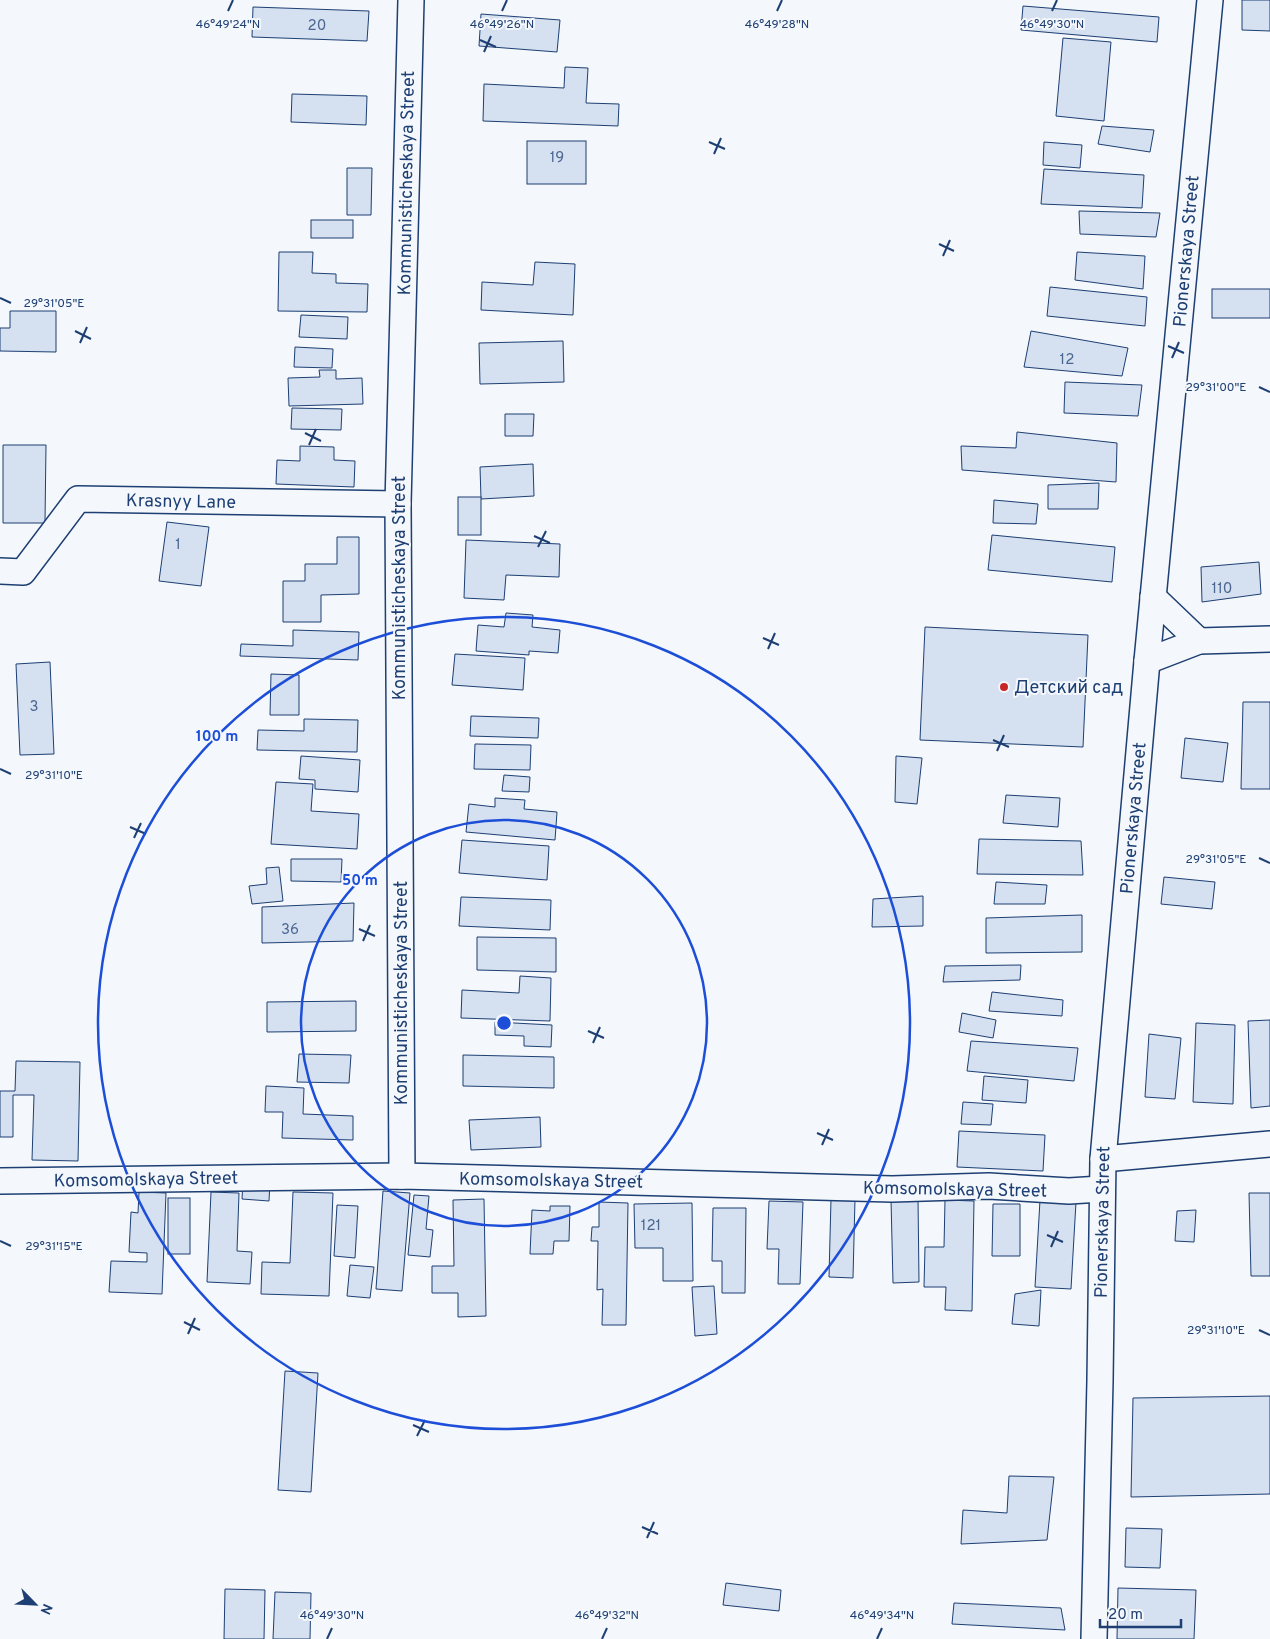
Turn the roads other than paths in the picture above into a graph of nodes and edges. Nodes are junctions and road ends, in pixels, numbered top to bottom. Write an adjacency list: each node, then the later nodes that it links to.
1 (411, 0): 3 (street, Kommunisticheskaya Street)
2 (1210, 0): 5 (street, Pionerskaya Street)
3 (398, 504): 4 (street, Krasnyy Lane); 11 (street, Kommunisticheskaya Street)
4 (0, 572)
5 (1153, 597): 7 (street); 8 (street, Pionerskaya Street)
6 (1270, 639): 7 (street)
7 (1199, 641): 8 (street)
8 (1147, 661): 10 (street, Pionerskaya Street)
9 (1270, 1144): 10 (street)
10 (1102, 1159): 13 (street, Pionerskaya Street)
11 (402, 1176): 12 (street, Komsomolskaya Street); 13 (street, Komsomolskaya Street)
12 (0, 1180)
13 (1101, 1189): 14 (street, Pionerskaya Street)
14 (1094, 1639)

